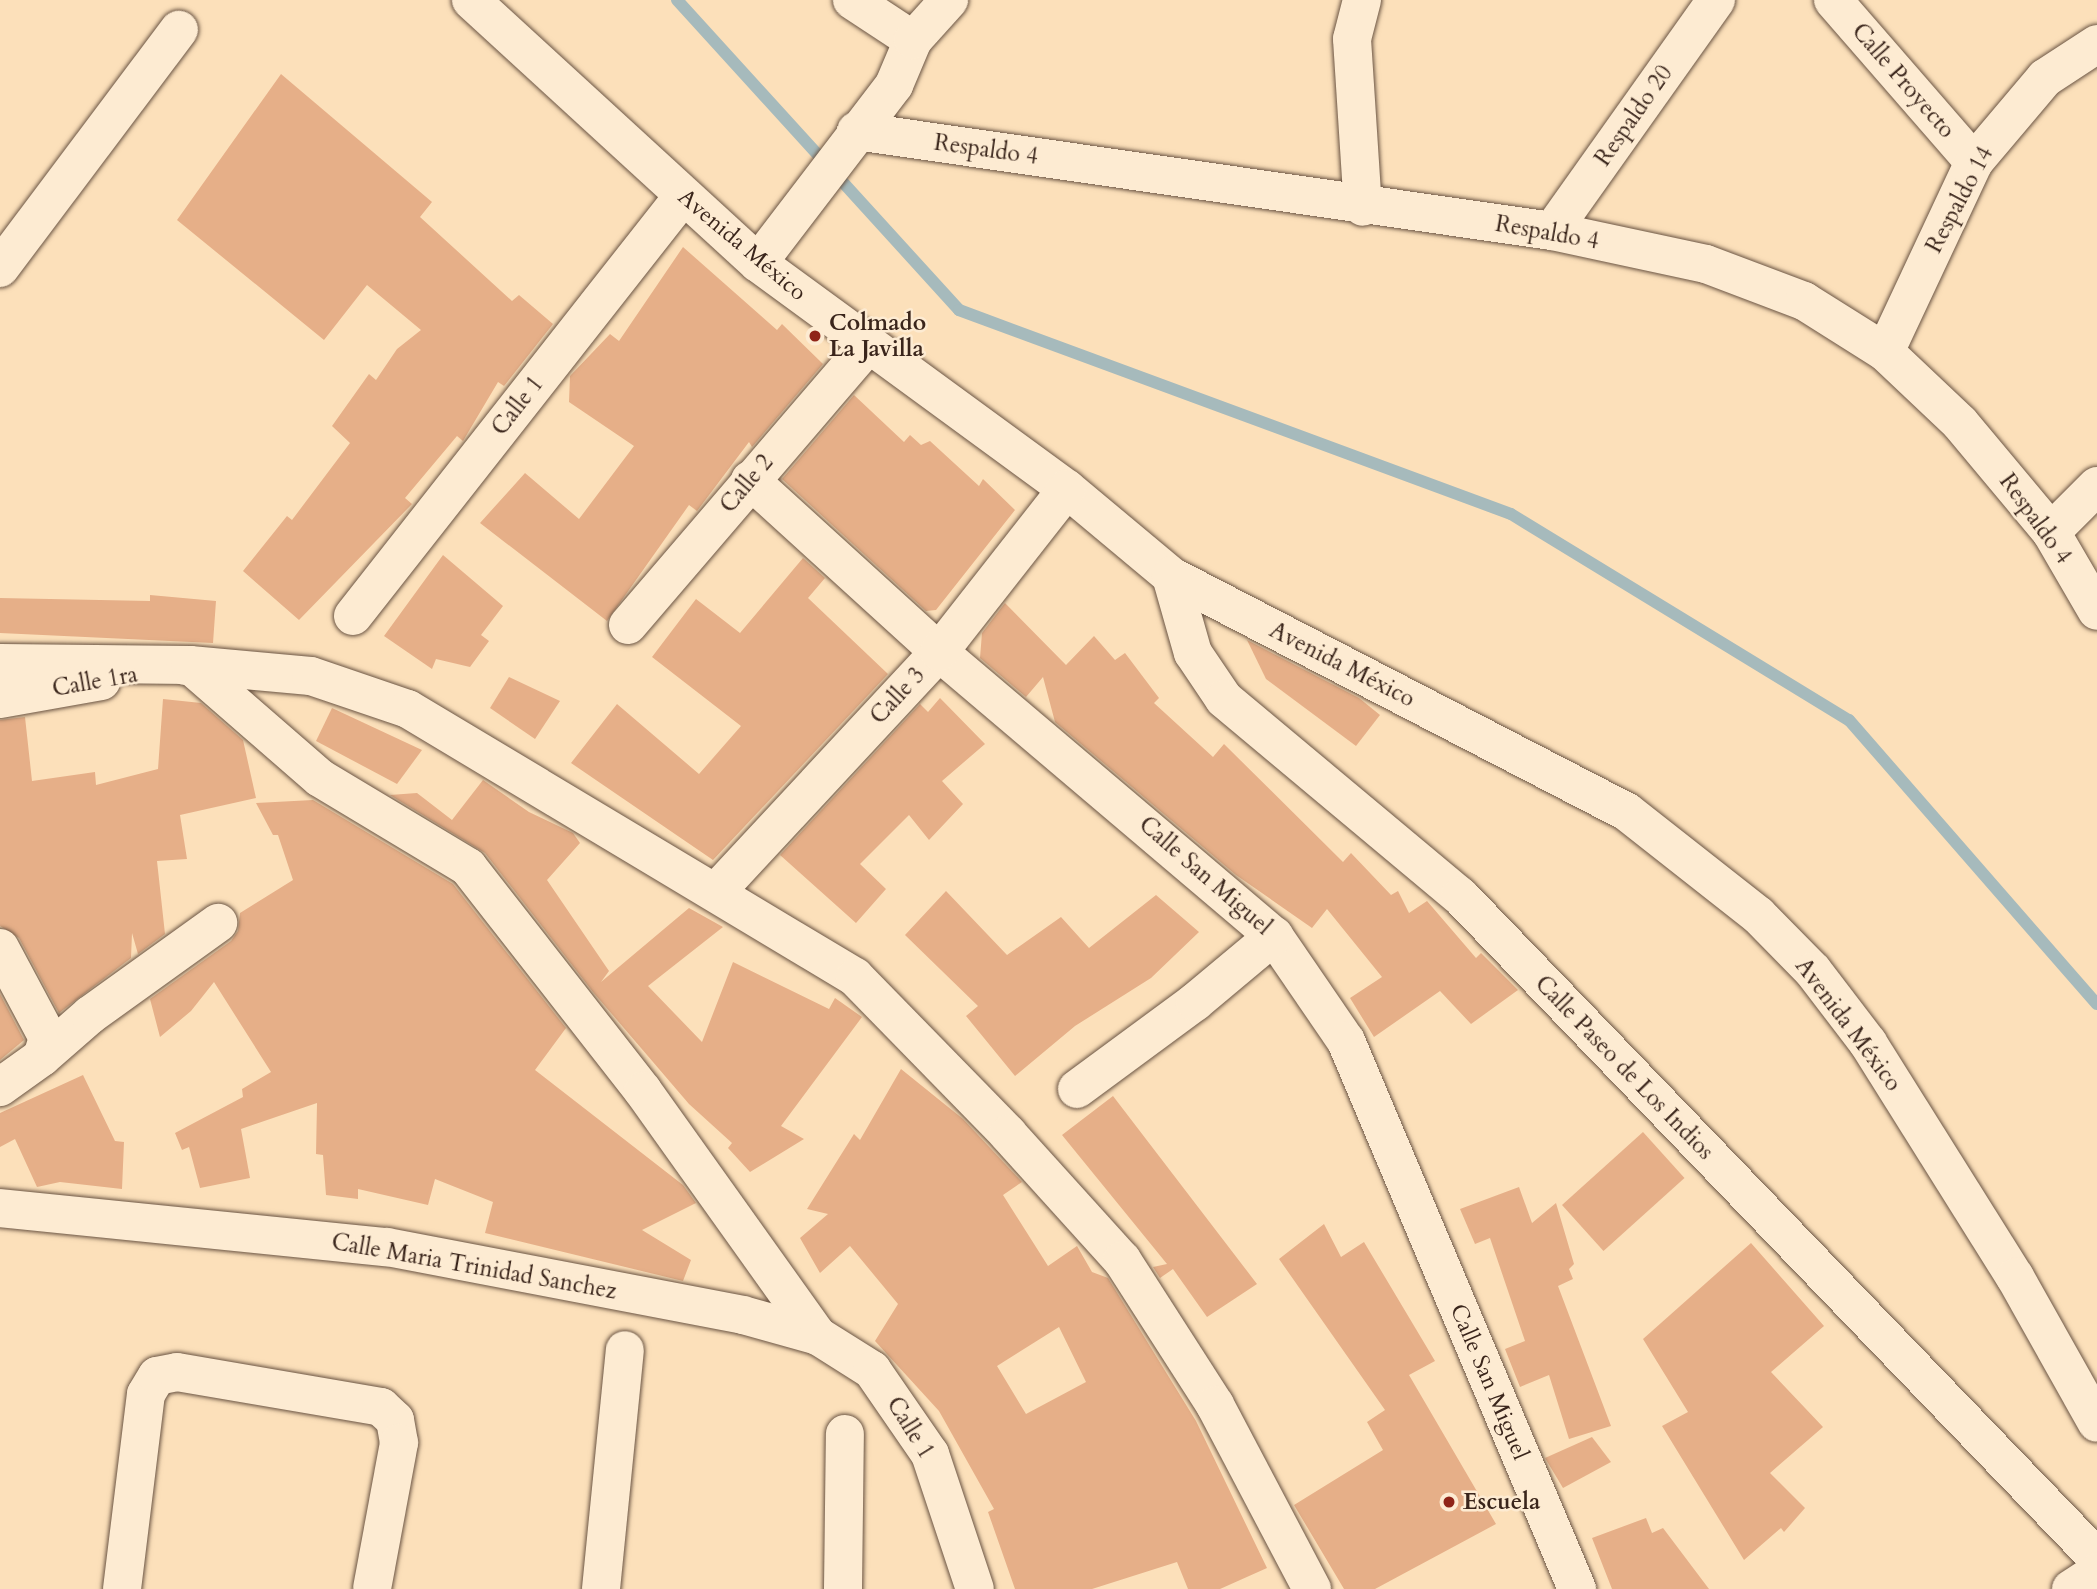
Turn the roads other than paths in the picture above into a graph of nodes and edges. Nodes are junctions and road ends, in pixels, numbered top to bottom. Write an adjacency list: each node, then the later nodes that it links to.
1 (471, 0): 12 (street, Avenida México)
2 (852, 0): 8 (street)
3 (949, 0): 8 (street)
4 (1362, 0): 13 (street)
5 (1716, 0): 14 (street, Respaldo 20)
6 (1833, 0): 11 (street, Calle Proyecto)
7 (179, 30): 16 (street)
8 (913, 40): 10 (street)
9 (2097, 44): 11 (street, Respaldo 14)
10 (856, 131): 13 (street, Respaldo 4); 15 (street)
11 (1974, 162): 18 (street, Respaldo 14)
12 (683, 196): 15 (street, Avenida México); 25 (street, Calle 1)
13 (1363, 207): 14 (street, Respaldo 4)
14 (1552, 231): 18 (street, Respaldo 4)
15 (758, 263): 17 (street, Avenida México)
16 (0, 268)
17 (867, 345): 19 (street, Calle 2); 21 (street, Avenida México)
18 (1885, 352): 22 (street, Respaldo 4)
19 (750, 480): 26 (street, Calle 2); 27 (street, Calle San Miguel)
20 (2097, 486): 22 (street)
21 (1067, 489): 23 (street, Avenida México); 27 (street, Calle 3)
22 (2051, 532): 24 (street, Respaldo 4)
23 (1171, 576): 41 (street, Avenida México); 43 (street, Calle Paseo de Los Indios)
24 (2097, 611)
25 (353, 616)
26 (628, 625)
27 (939, 652): 31 (street, Calle 3); 33 (street, Calle San Miguel)
28 (0, 663): 29 (street)
29 (190, 665): 30 (street, Calle 1ra); 31 (street); 39 (street)
30 (0, 699)
31 (716, 892): 50 (street)
32 (218, 923): 35 (street)
33 (1274, 936): 37 (street); 51 (street, Calle San Miguel)
34 (0, 948): 35 (street)
35 (42, 1057): 36 (street)
36 (0, 1087)
37 (1077, 1089)
38 (0, 1209): 39 (street, Calle Maria Trinidad Sanchez)
39 (818, 1336): 49 (street, Calle 1)
40 (625, 1350): 47 (street)
41 (2097, 1423)
42 (845, 1434): 48 (street)
43 (2097, 1558)
44 (2097, 1572): 52 (street)
45 (122, 1589): 46 (street)
46 (372, 1589)
47 (601, 1589)
48 (843, 1589)
49 (975, 1589)
50 (1312, 1589)
51 (1577, 1589)
52 (2071, 1589)

